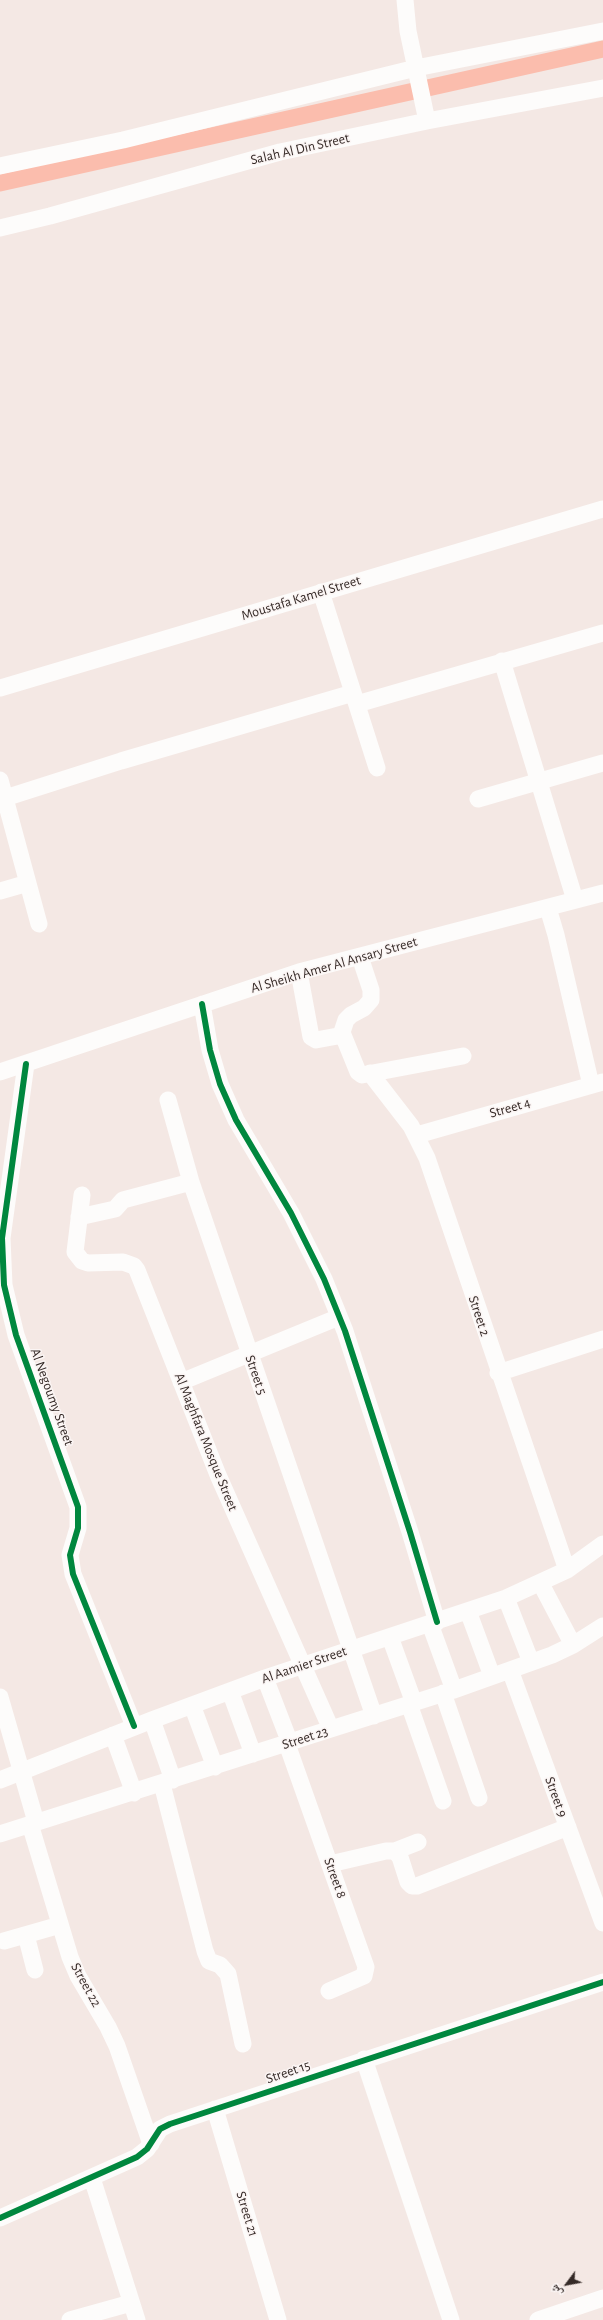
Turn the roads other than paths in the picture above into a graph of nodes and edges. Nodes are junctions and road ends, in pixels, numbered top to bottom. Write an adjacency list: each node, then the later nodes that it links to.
1 (405, 0): 3 (street)
2 (603, 31): 3 (street)
3 (416, 68): 5 (street); 6 (street)
4 (603, 88): 5 (street, Salah Al Din Street)
5 (427, 121): 7 (street, Salah Al Din Street)
6 (0, 166)
7 (0, 228)
8 (603, 509): 9 (street, Moustafa Kamel Street)
9 (321, 592): 12 (street, Moustafa Kamel Street); 13 (street)
10 (603, 633): 11 (street)
11 (502, 661): 13 (street); 17 (street)
12 (0, 688)
13 (355, 698): 15 (street); 18 (street)
14 (603, 763): 17 (street)
15 (377, 768)
16 (0, 780): 18 (street)
17 (539, 782): 19 (street); 24 (street)
18 (5, 798): 20 (street)
19 (478, 799)
20 (6, 829): 21 (street)
21 (28, 883): 22 (street); 26 (street)
22 (0, 891)
23 (603, 893): 24 (street, Al Sheikh Amer Al Ansary Street)
24 (575, 900): 25 (street, Al Sheikh Amer Al Ansary Street)
25 (548, 908): 27 (street, Al Sheikh Amer Al Ansary Street); 35 (street)
26 (39, 924)
27 (360, 957): 28 (street, Al Sheikh Amer Al Ansary Street); 30 (street)
28 (299, 972): 29 (street, Al Sheikh Amer Al Ansary Street); 30 (street)
29 (202, 1004): 32 (street, Al Sheikh Amer Al Ansary Street); 42 (street)
30 (341, 1034): 34 (street)
31 (463, 1056): 34 (street)
32 (26, 1064): 33 (street, Al Sheikh Amer Al Ansary Street); 38 (street, Al Negoumy Street)
33 (0, 1072)
34 (370, 1073): 37 (street, Street 2)
35 (597, 1083): 37 (street, Street 4)
36 (168, 1100): 39 (street, Street 5)
37 (417, 1135): 45 (street, Street 2)
38 (6, 1175): 69 (street, Al Negoumy Street)
39 (191, 1182): 41 (street); 44 (street, Street 5)
40 (82, 1195): 41 (street, Al Maghfara Mosque Street)
41 (79, 1217): 46 (street, Al Maghfara Mosque Street)
42 (339, 1317): 44 (street); 52 (street)
43 (603, 1338): 45 (street)
44 (249, 1355): 46 (street); 56 (street, Street 5)
45 (498, 1373): 48 (street, Street 2)
46 (181, 1382): 58 (street, Al Maghfara Mosque Street)
47 (603, 1544): 48 (street, Al Aamier Street)
48 (566, 1570): 49 (street, Al Aamier Street)
49 (541, 1584): 50 (street, Al Aamier Street); 55 (street)
50 (506, 1598): 51 (street, Al Aamier Street); 57 (street)
51 (468, 1612): 52 (street, Al Aamier Street); 60 (street)
52 (433, 1623): 54 (street, Al Aamier Street); 63 (street)
53 (603, 1626): 55 (street, Street 23)
54 (390, 1637): 56 (street, Al Aamier Street); 65 (street)
55 (573, 1645): 57 (street, Street 23)
56 (350, 1649): 58 (street, Al Aamier Street); 67 (street, Street 5)
57 (530, 1662): 59 (street, Street 23)
58 (304, 1665): 61 (street, Al Aamier Street); 70 (street, Al Maghfara Mosque Street)
59 (510, 1670): 60 (street, Street 23); 82 (street, Street 9)
60 (492, 1676): 63 (street, Street 23)
61 (265, 1678): 62 (street, Al Aamier Street); 72 (street, Street 8)
62 (230, 1691): 66 (street, Al Aamier Street); 73 (street)
63 (449, 1691): 65 (street, Street 23); 79 (street)
64 (0, 1697): 75 (street, Street 22)
65 (412, 1703): 67 (street, Street 23); 80 (street)
66 (192, 1705): 68 (street, Al Aamier Street); 74 (street)
67 (374, 1716): 70 (street, Street 23)
68 (152, 1720): 69 (street, Al Aamier Street); 77 (street)
69 (134, 1726): 71 (street, Al Aamier Street)
70 (331, 1729): 72 (street, Street 23)
71 (113, 1735): 75 (street, Al Aamier Street); 78 (street)
72 (288, 1743): 73 (street, Street 23); 86 (street, Street 8)
73 (253, 1754): 74 (street, Street 23)
74 (215, 1766): 77 (street, Street 23)
75 (22, 1771): 76 (street, Al Aamier Street); 81 (street, Street 22)
76 (0, 1780)
77 (168, 1782): 78 (street, Street 23); 94 (street)
78 (134, 1793): 81 (street, Street 23)
79 (479, 1798)
80 (443, 1801)
81 (33, 1823): 83 (street, Street 23); 88 (street, Street 22)
82 (568, 1827): 85 (street); 87 (street, Street 9)
83 (0, 1834)
84 (418, 1842): 85 (street)
85 (395, 1851): 86 (street)
86 (330, 1864): 93 (street, Street 8)
87 (603, 1924)
88 (60, 1925): 89 (street); 97 (street, Street 22)
89 (26, 1935): 90 (street); 91 (street)
90 (4, 1940)
91 (35, 1970)
92 (603, 1982): 95 (street, Street 15)
93 (329, 1991)
94 (243, 2044)
95 (364, 2059): 96 (street, Street 15); 105 (street)
96 (215, 2109): 97 (street, Street 15); 104 (street, Street 21)
97 (151, 2144): 98 (street, Street 15)
98 (92, 2178): 99 (street, Street 15); 101 (street)
99 (0, 2218)
100 (603, 2298): 106 (street)
101 (131, 2303): 102 (street); 103 (street)
102 (70, 2320)
103 (137, 2320)
104 (278, 2320)
105 (450, 2320)
106 (538, 2320)

